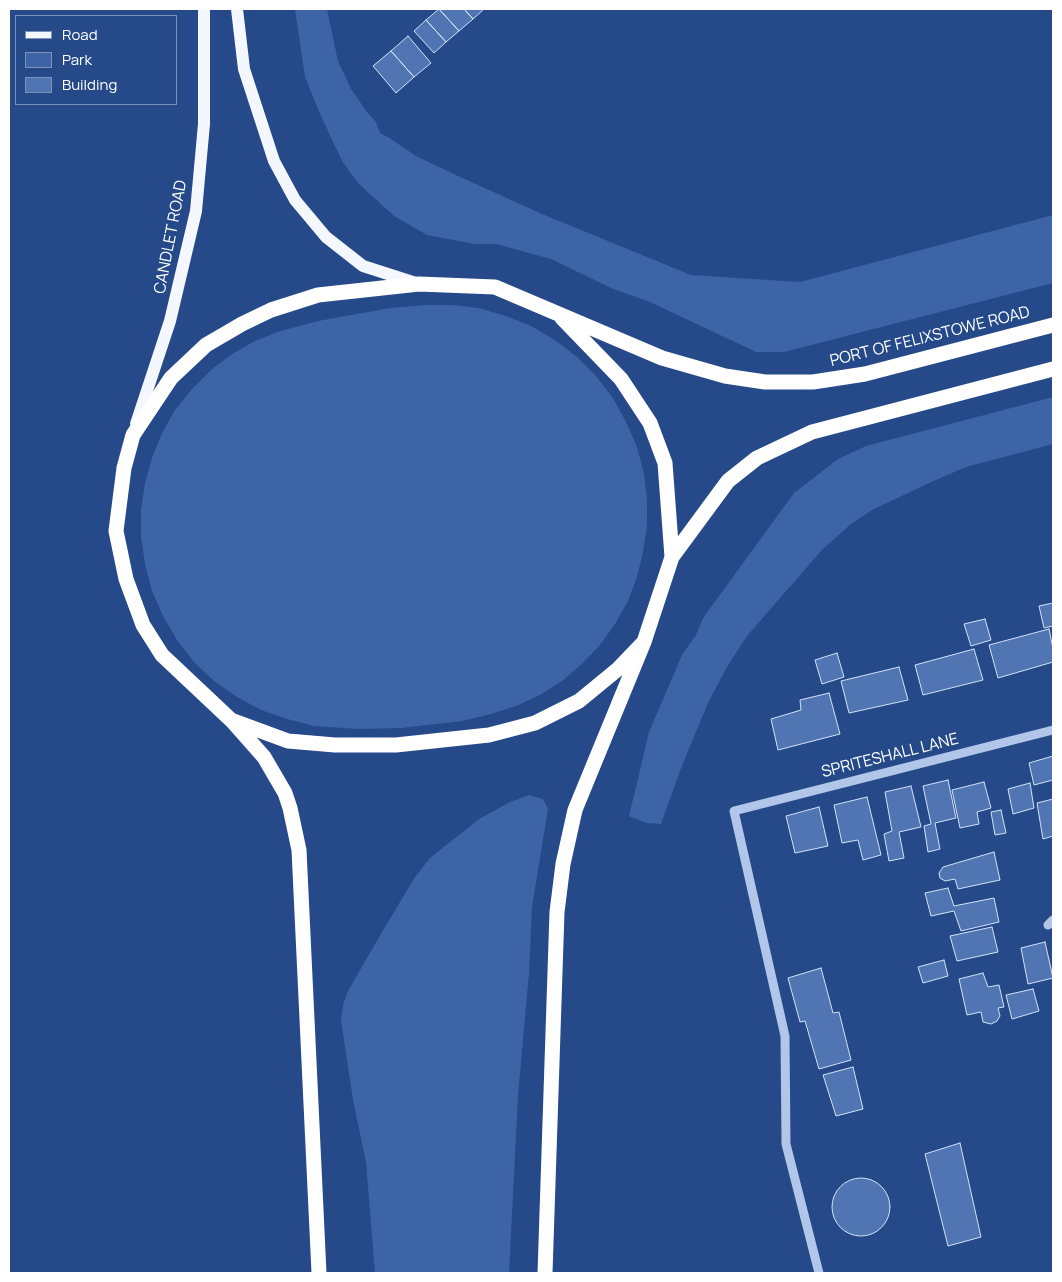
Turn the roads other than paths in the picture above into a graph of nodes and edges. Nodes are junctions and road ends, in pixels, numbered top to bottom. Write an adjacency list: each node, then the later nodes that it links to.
1 (204, 9): 7 (main road, CANDLET ROAD)
2 (238, 9): 3 (main road)
3 (420, 284): 4 (highway, PORT OF FELIXSTOWE ROAD); 7 (highway, PORT OF FELIXSTOWE ROAD)
4 (558, 313): 5 (highway, PORT OF FELIXSTOWE ROAD); 8 (highway)
5 (1053, 325)
6 (1053, 369): 8 (highway)
7 (132, 436): 10 (highway, PORT OF FELIXSTOWE ROAD)
8 (672, 557): 9 (highway)
9 (644, 642): 10 (highway); 13 (highway)
10 (231, 720): 12 (highway, PORT OF FELIXSTOWE ROAD)
11 (1053, 730): 14 (street, SPRITESHALL LANE)
12 (319, 1273)
13 (545, 1273)
14 (819, 1273)

